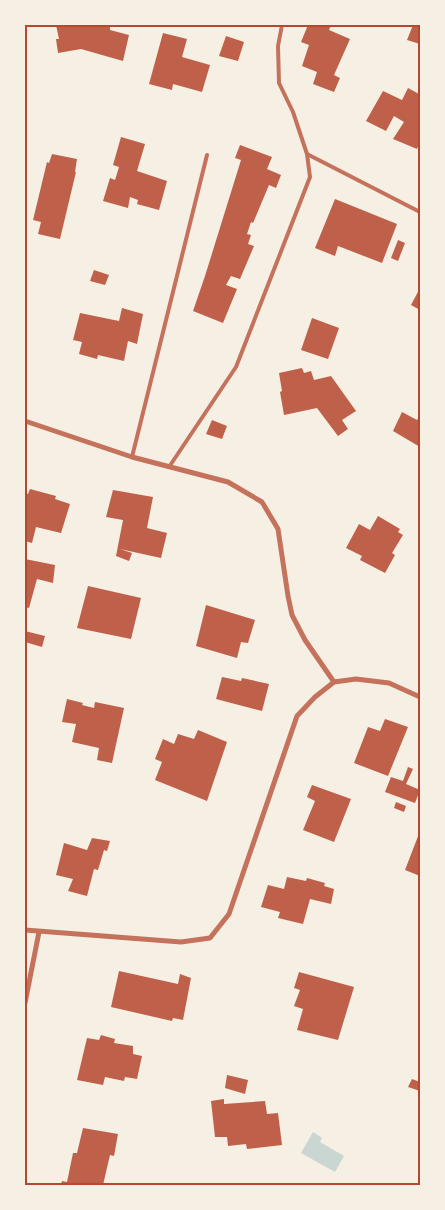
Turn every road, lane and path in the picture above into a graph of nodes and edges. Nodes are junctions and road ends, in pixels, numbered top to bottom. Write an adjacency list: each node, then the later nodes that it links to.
1 (282, 25): 2 (lane)
2 (307, 154): 4 (lane); 7 (lane)
3 (207, 155): 6 (lane)
4 (420, 212)
5 (25, 421): 6 (street)
6 (132, 457): 7 (street)
7 (169, 467): 8 (street)
8 (334, 682): 9 (street); 11 (street)
9 (420, 696)
10 (25, 930): 11 (street)
11 (39, 932): 12 (street)
12 (25, 1003)

